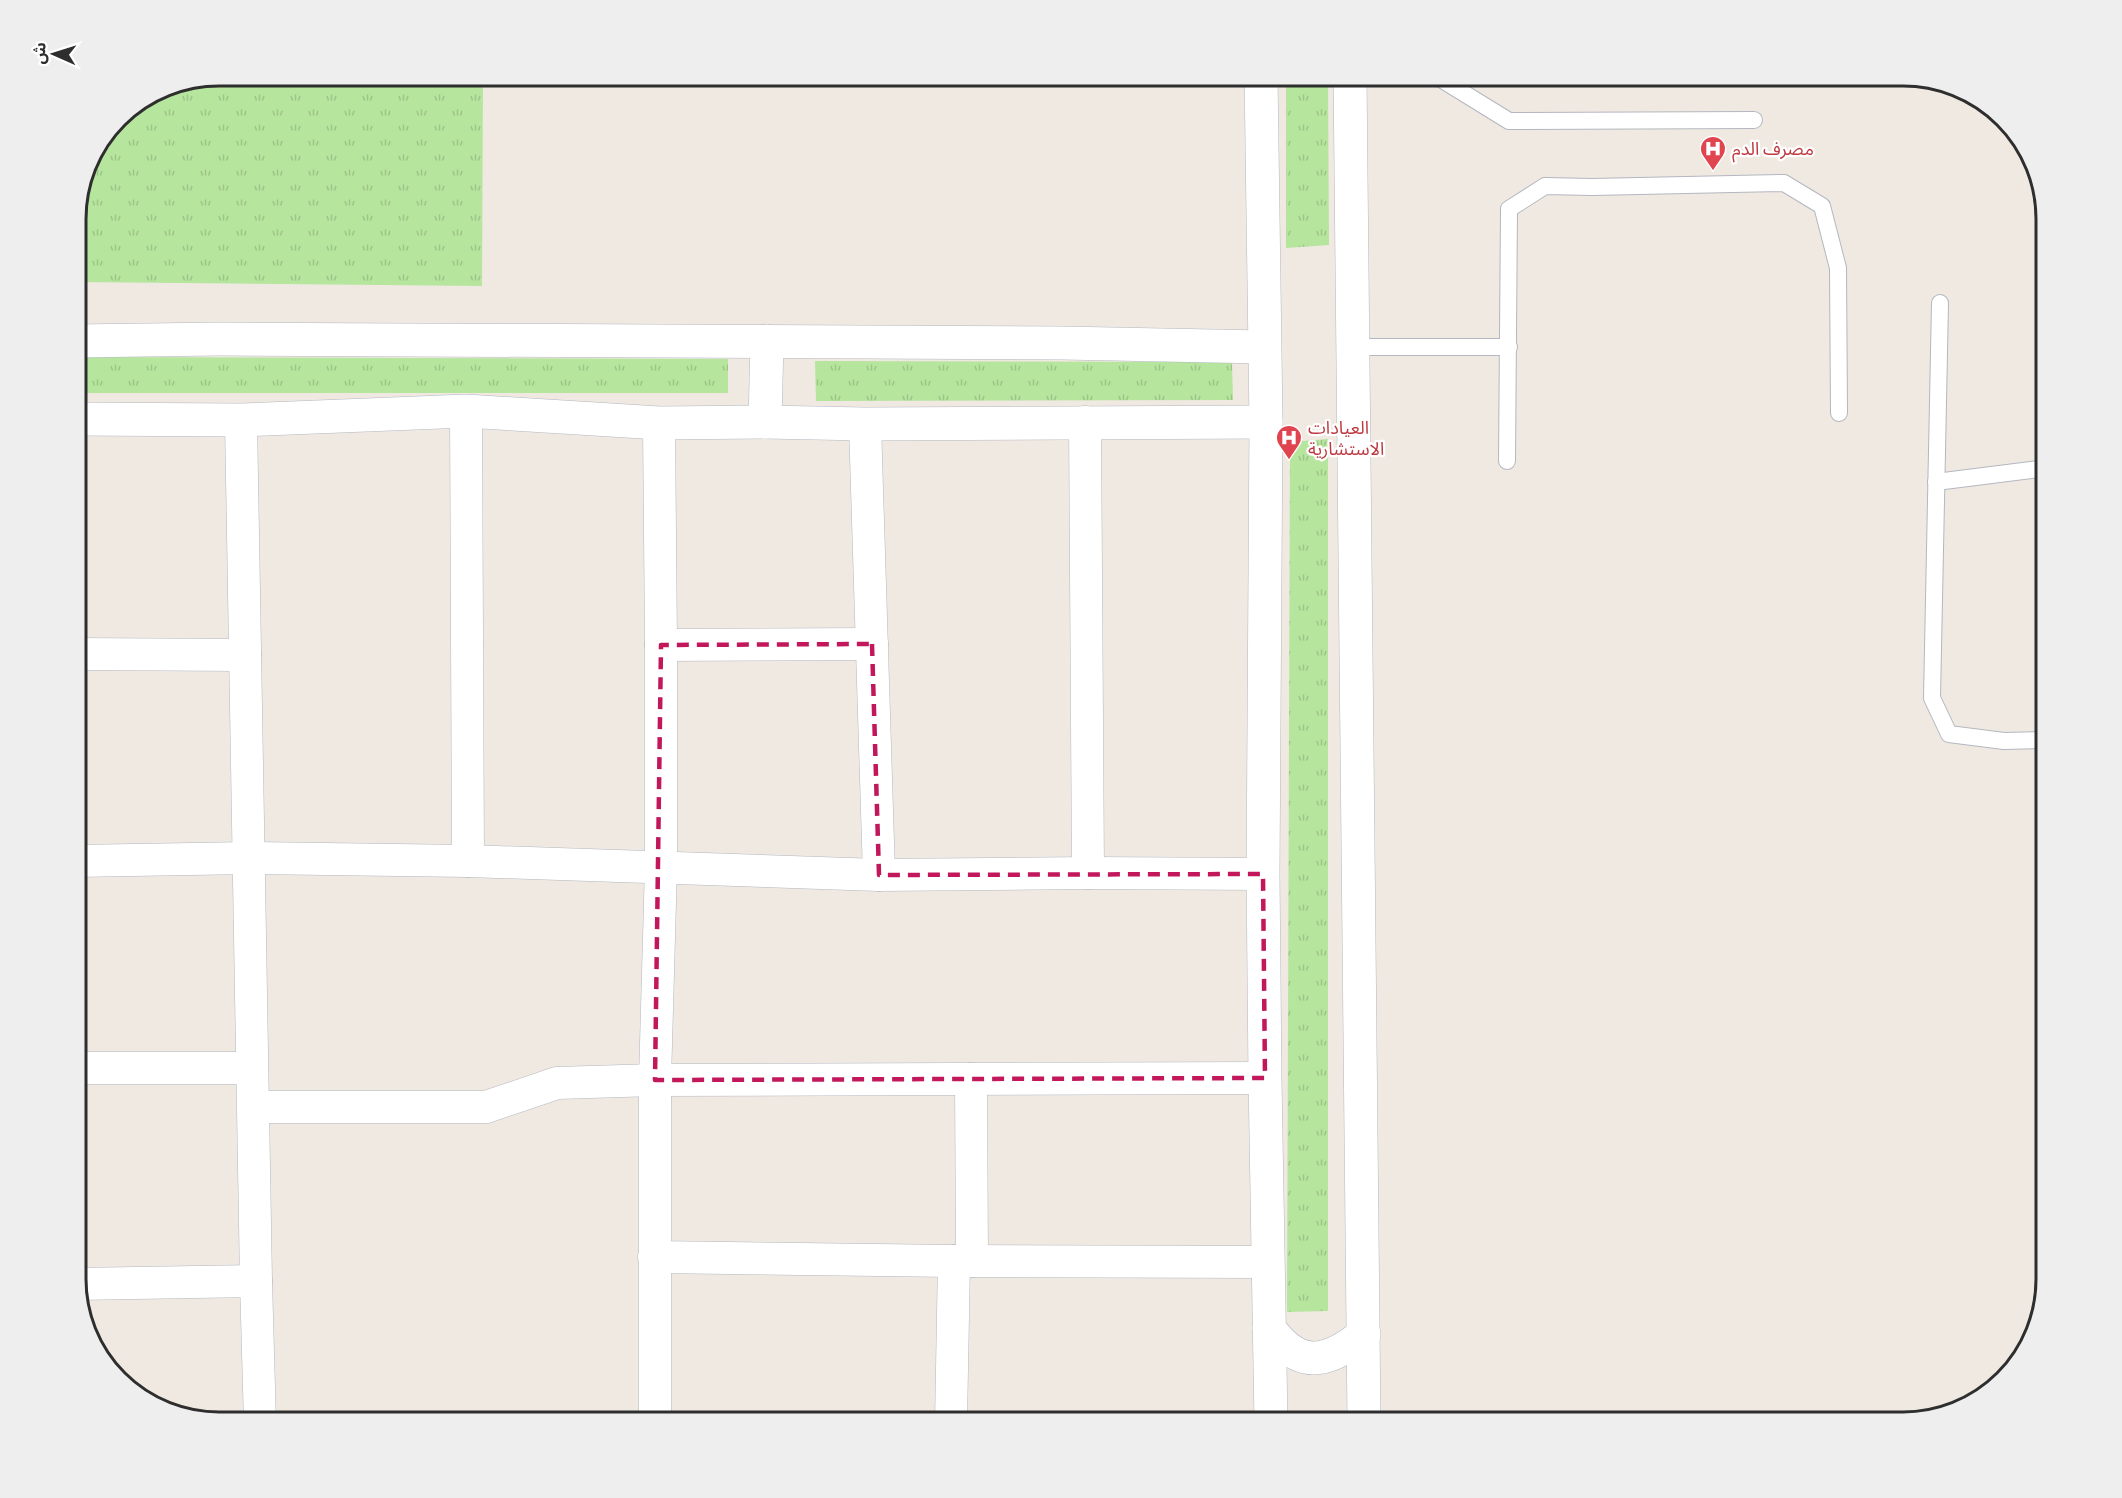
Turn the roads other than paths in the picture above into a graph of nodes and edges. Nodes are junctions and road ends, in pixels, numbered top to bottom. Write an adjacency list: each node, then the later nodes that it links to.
1 (1261, 86): 8 (main road)
2 (1350, 86): 9 (main road)
3 (1452, 86): 4 (lane)
4 (1754, 120)
5 (1940, 303): 22 (lane)
6 (86, 341): 7 (main road)
7 (767, 341): 8 (main road); 15 (main road)
8 (1264, 347): 17 (main road)
9 (1353, 347): 10 (lane); 47 (main road)
10 (1509, 347): 12 (lane); 20 (lane)
11 (466, 411): 14 (main road); 18 (main road); 30 (street)
12 (1839, 413)
13 (86, 419): 14 (main road)
14 (241, 420): 26 (street)
15 (765, 422): 18 (main road); 19 (main road)
16 (1085, 422): 17 (main road); 19 (main road); 32 (street)
17 (1266, 422): 34 (main road)
18 (659, 423): 24 (street)
19 (865, 424): 23 (street)
20 (1508, 461)
21 (2036, 469): 22 (lane)
22 (1936, 482): 27 (lane)
23 (872, 644): 24 (street); 33 (street)
24 (662, 645): 31 (street)
25 (86, 654): 26 (street)
26 (245, 655): 28 (street)
27 (2036, 740)
28 (249, 858): 29 (street); 30 (street); 36 (street)
29 (86, 861)
30 (468, 861): 31 (street)
31 (661, 866): 33 (street); 39 (street)
32 (1088, 873): 33 (street); 34 (street)
33 (879, 874)
34 (1263, 874): 37 (main road)
35 (86, 1068): 36 (street)
36 (252, 1068): 40 (street)
37 (1265, 1078): 38 (street); 43 (main road)
38 (971, 1079): 39 (street); 42 (street)
39 (655, 1080): 40 (street); 41 (street)
40 (254, 1107): 44 (street)
41 (654, 1257): 42 (street); 49 (street)
42 (963, 1261): 43 (street); 50 (street)
43 (1267, 1262): 46 (main road)
44 (256, 1281): 45 (street); 48 (street)
45 (86, 1284)
46 (1269, 1328): 47 (main road); 51 (main road)
47 (1364, 1334): 52 (main road)
48 (260, 1412)
49 (655, 1412)
50 (952, 1412)
51 (1271, 1412)
52 (1364, 1412)

